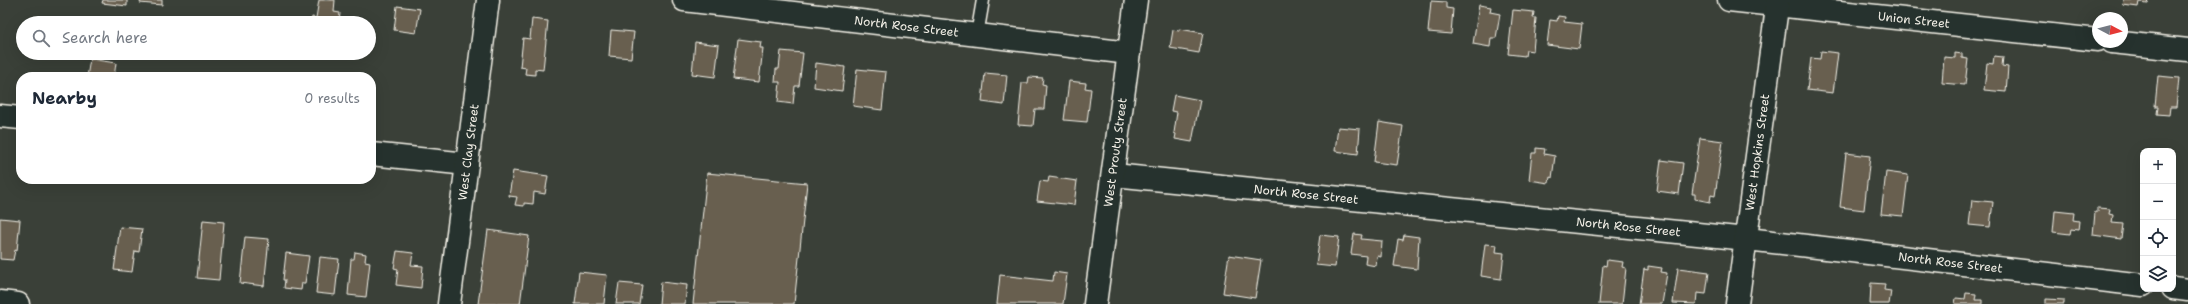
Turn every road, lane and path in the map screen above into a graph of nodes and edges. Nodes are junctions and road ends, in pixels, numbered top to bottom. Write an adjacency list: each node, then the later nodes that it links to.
1 (488, 0): 15 (street, West Clay Street)
2 (684, 0): 7 (street, North Rose Street)
3 (983, 0): 7 (lane)
4 (1136, 0): 11 (street, West Prouty Street)
5 (1729, 0): 6 (street, Union Street)
6 (1778, 3): 8 (street, Union Street); 17 (street, West Hopkins Street)
7 (977, 35): 11 (street, North Rose Street)
8 (2092, 39)
9 (2128, 44): 10 (street)
10 (2188, 50)
11 (1130, 53): 16 (street, West Prouty Street)
12 (0, 116): 13 (street)
13 (16, 118)
14 (376, 155): 15 (street)
15 (467, 164): 23 (street, West Clay Street)
16 (1114, 175): 17 (street, North Rose Street); 24 (street, West Prouty Street)
17 (1746, 240): 18 (street, North Rose Street); 25 (street, West Hopkins Street)
18 (2140, 285)
19 (2176, 288): 20 (street)
20 (2188, 290)
21 (0, 302): 22 (street)
22 (18, 304)
23 (449, 304)
24 (1095, 304)
25 (1737, 304)

